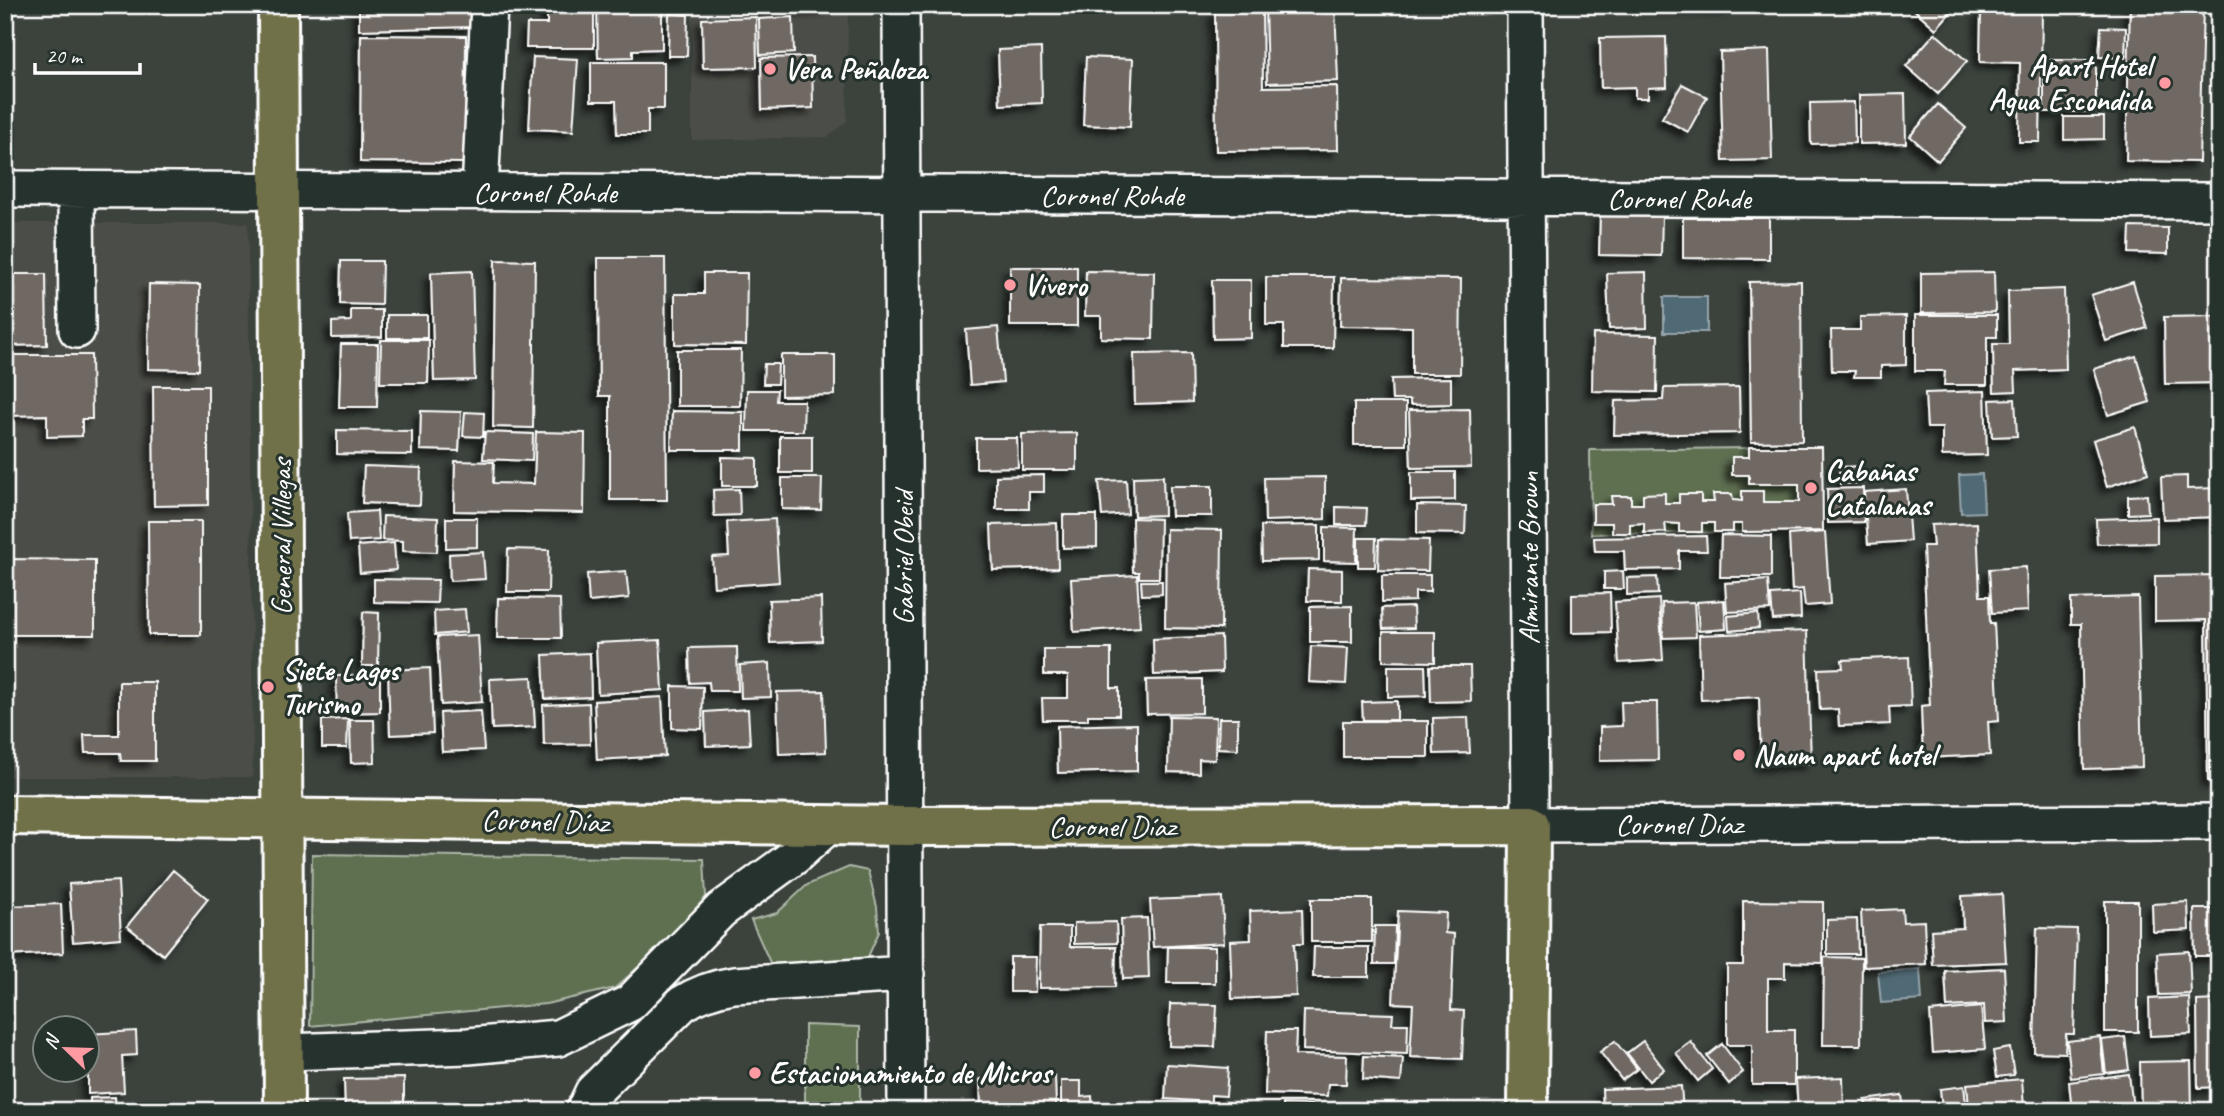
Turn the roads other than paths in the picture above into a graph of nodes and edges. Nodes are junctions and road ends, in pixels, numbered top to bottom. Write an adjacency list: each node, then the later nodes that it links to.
1 (278, 5): 7 (main road, General Villegas)
2 (489, 5): 8 (street)
3 (901, 5): 9 (street, Gabriel Obeid)
4 (1525, 5): 10 (street, Almirante Brown)
5 (5, 189): 6 (street, Coronel Rohde)
6 (76, 190): 7 (street, Coronel Rohde); 12 (street)
7 (279, 191): 8 (street, Coronel Rohde); 14 (main road, General Villegas)
8 (480, 192): 9 (street, Coronel Rohde)
9 (902, 194): 10 (street, Coronel Rohde); 18 (street, Gabriel Obeid)
10 (1525, 197): 11 (street, Coronel Rohde); 17 (street, Almirante Brown)
11 (2219, 201)
12 (77, 330)
13 (5, 815): 14 (main road, Coronel Díaz)
14 (283, 818): 16 (main road, Coronel Díaz); 20 (main road, General Villegas)
15 (2219, 822): 17 (street, Coronel Díaz)
16 (829, 825): 18 (main road, Coronel Díaz); 20 (street)
17 (1530, 825): 18 (main road, Coronel Díaz); 24 (main road, Almirante Brown)
18 (905, 826): 19 (street, Gabriel Obeid)
19 (906, 974): 22 (street); 23 (street, Gabriel Obeid)
20 (284, 1052): 21 (main road, General Villegas)
21 (284, 1111)
22 (584, 1111)
23 (906, 1111)
24 (1528, 1111)

